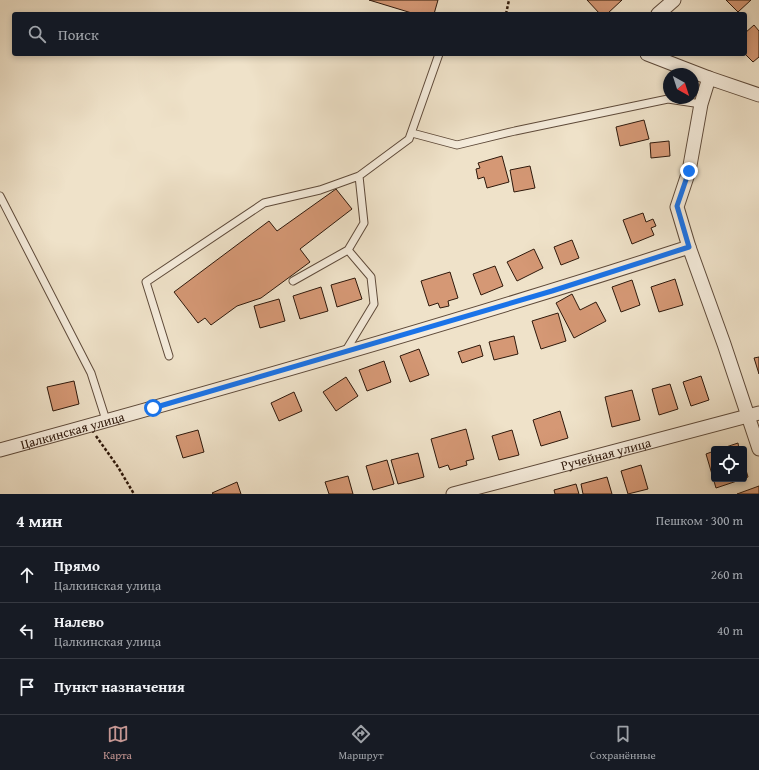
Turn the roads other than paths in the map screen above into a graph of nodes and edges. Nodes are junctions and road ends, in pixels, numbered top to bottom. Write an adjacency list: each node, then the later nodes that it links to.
1 (674, 0): 2 (street)
2 (660, 12)
3 (438, 56): 8 (lane)
4 (652, 56): 5 (street)
5 (709, 78): 6 (street); 7 (street)
6 (759, 95)
7 (701, 104): 8 (lane); 11 (street)
8 (412, 133): 9 (lane)
9 (359, 176): 12 (lane); 15 (lane)
10 (0, 196): 17 (lane)
11 (689, 247): 14 (street, Цалкинская улица); 16 (street)
12 (348, 250): 13 (lane); 14 (lane)
13 (293, 281)
14 (345, 352): 17 (street, Цалкинская улица)
15 (169, 356)
16 (753, 415): 18 (street); 20 (street, Ручейная улица)
17 (106, 420): 19 (street, Цалкинская улица)
18 (759, 449)
19 (0, 450)
20 (453, 494)

